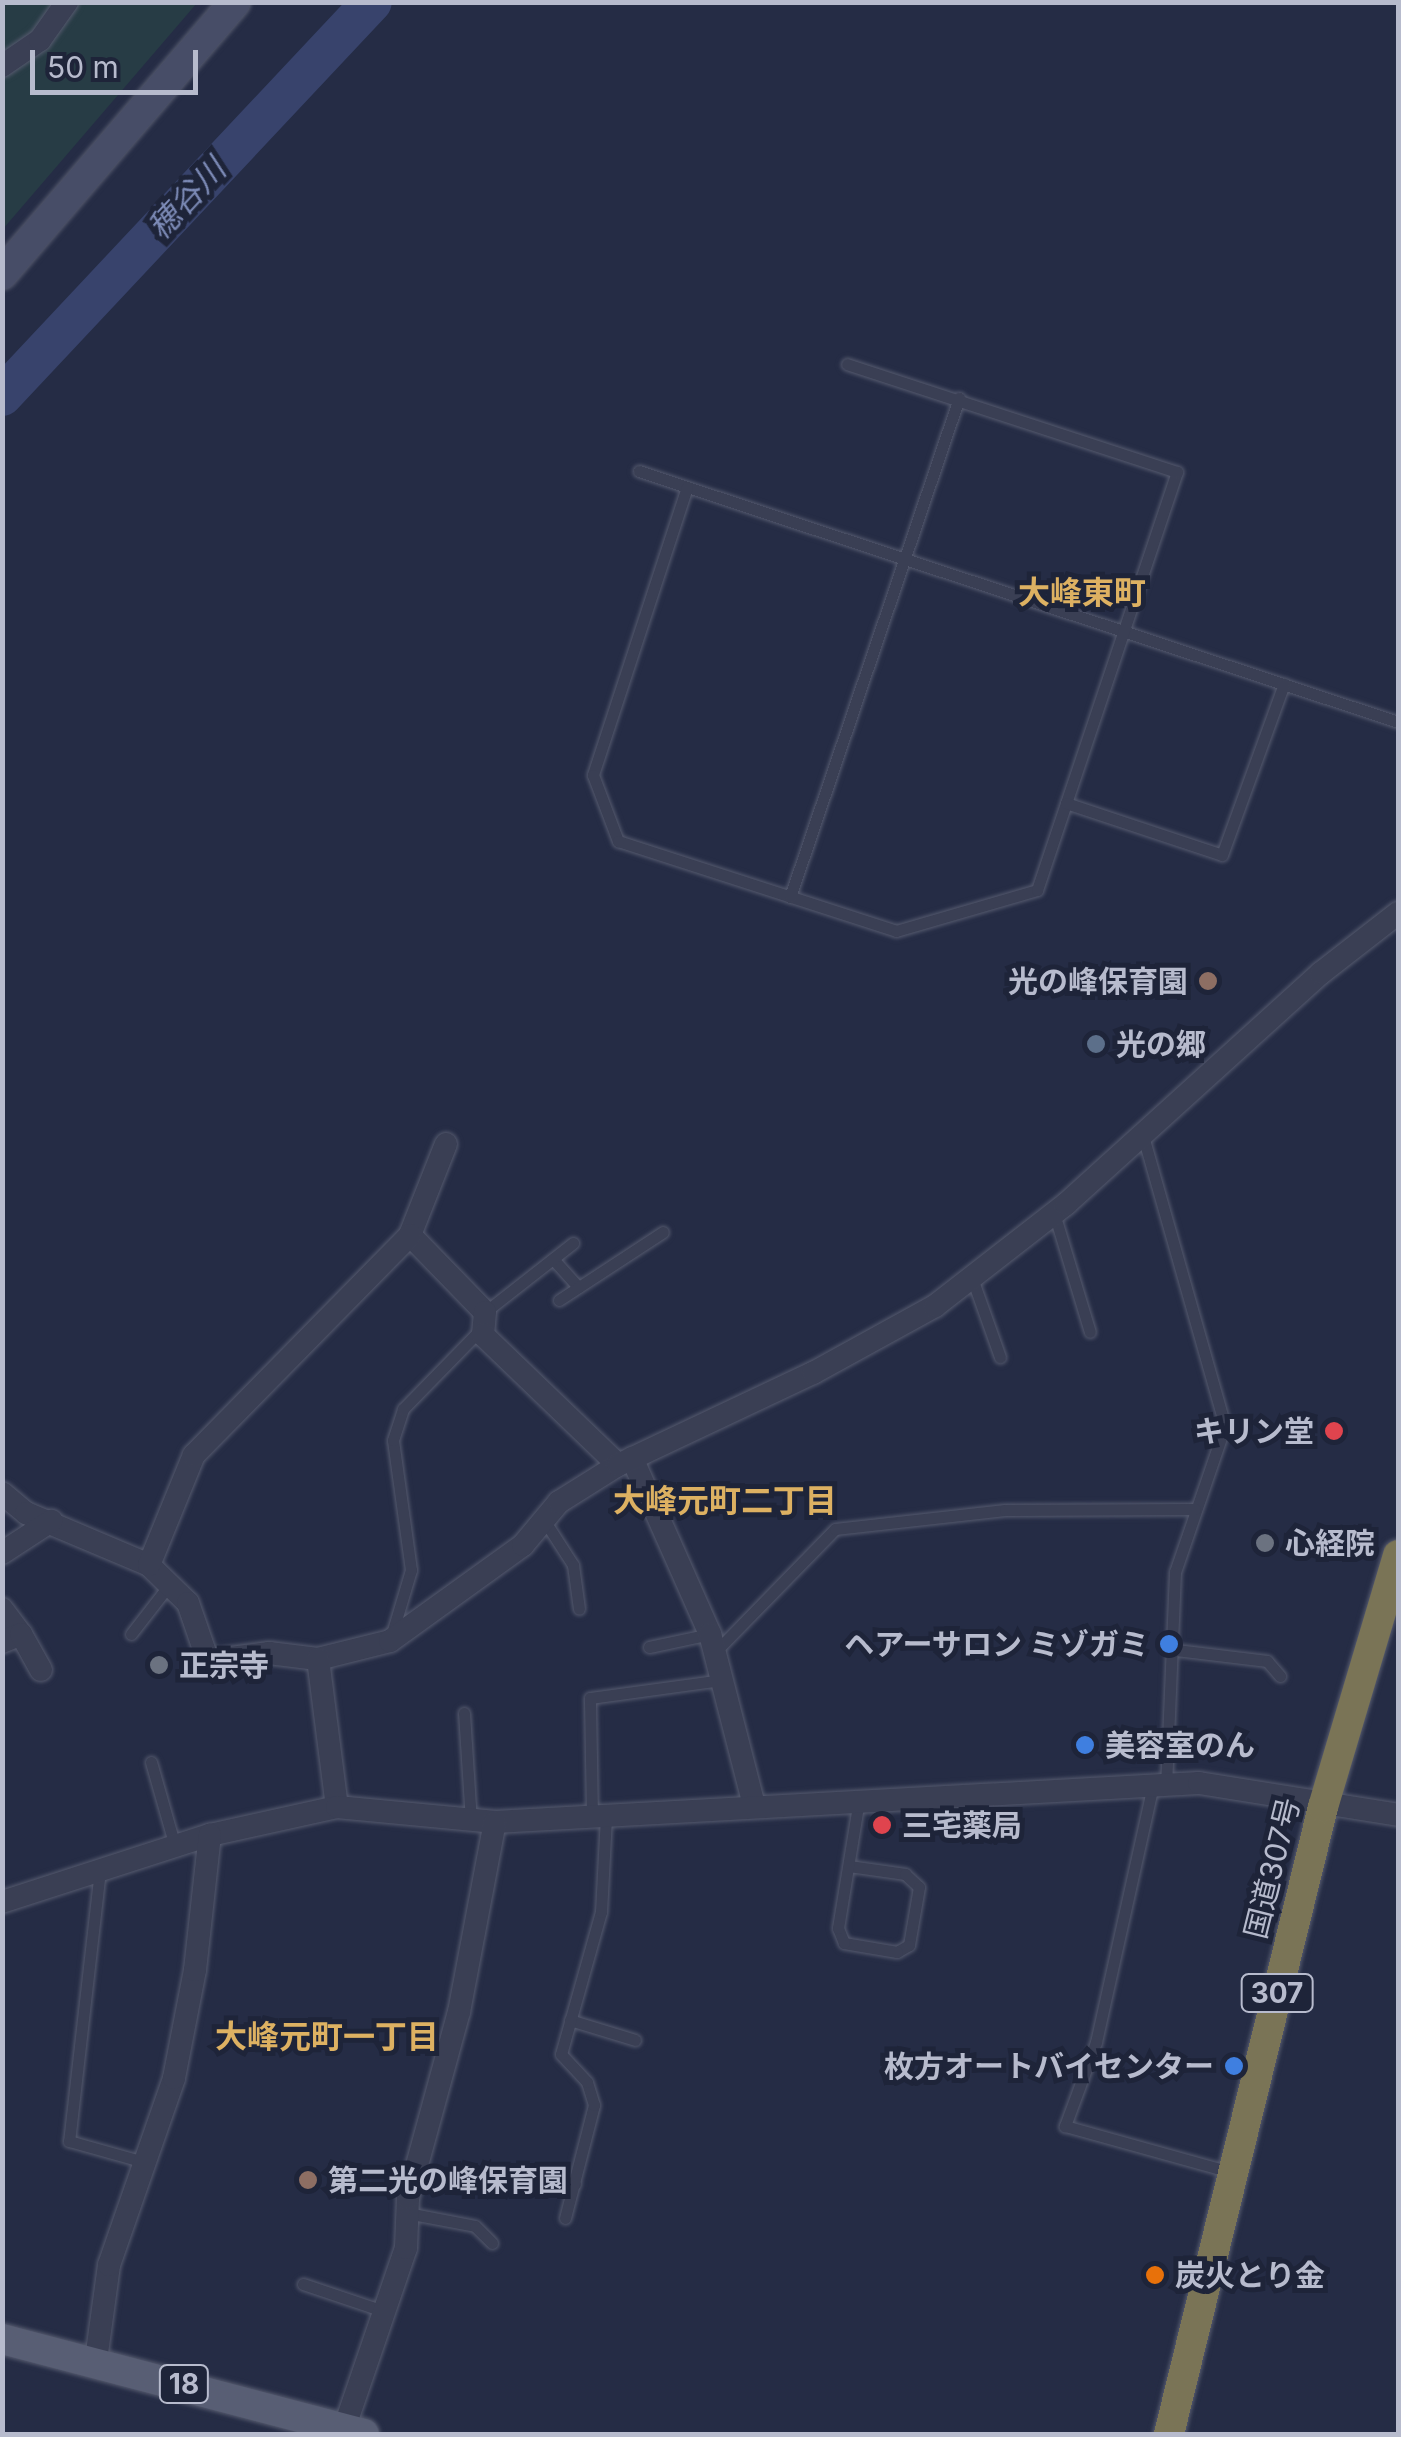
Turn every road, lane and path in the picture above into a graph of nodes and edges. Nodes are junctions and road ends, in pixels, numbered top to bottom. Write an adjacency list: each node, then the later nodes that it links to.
1 (67, 2): 3 (street)
2 (235, 2): 4 (street)
3 (2, 66)
4 (2, 274)
5 (847, 364): 6 (lane)
6 (959, 398): 9 (lane); 10 (lane)
7 (639, 472): 8 (lane)
8 (687, 487): 9 (lane); 14 (lane)
9 (908, 560): 10 (lane); 14 (lane)
10 (1125, 632): 11 (lane); 13 (lane)
11 (1284, 684): 12 (lane); 13 (lane)
12 (1398, 722)
13 (1066, 803): 14 (lane)
14 (790, 897)
15 (1398, 913): 16 (street)
16 (1143, 1136): 18 (street); 31 (lane)
17 (446, 1144): 20 (street)
18 (1054, 1213): 23 (street); 27 (lane)
19 (662, 1232): 24 (lane)
20 (410, 1235): 26 (street); 36 (street)
21 (572, 1243): 22 (lane)
22 (553, 1258): 24 (lane); 26 (lane)
23 (972, 1278): 28 (lane); 29 (street)
24 (578, 1287): 25 (lane)
25 (560, 1300)
26 (484, 1319): 29 (street); 43 (lane)
27 (1090, 1332)
28 (1000, 1357)
29 (625, 1461): 32 (street); 44 (street)
30 (2, 1493): 33 (street)
31 (1195, 1510): 44 (lane); 46 (lane)
32 (544, 1520): 40 (lane); 43 (street)
33 (51, 1521): 34 (street); 36 (street)
34 (2, 1553)
35 (1398, 1555): 38 (highway, 国道307号 / 307)
36 (149, 1565): 37 (street)
37 (169, 1585): 41 (lane); 47 (street)
38 (1393, 1588): 56 (highway, 国道307号 / 307)
39 (2, 1609): 42 (street)
40 (579, 1609)
41 (131, 1634)
42 (12, 1638): 48 (street)
43 (390, 1641): 47 (street)
44 (713, 1642): 45 (lane); 50 (street)
45 (649, 1647)
46 (1176, 1650): 49 (lane); 53 (lane)
47 (318, 1659): 57 (street)
48 (41, 1670)
49 (1280, 1676)
50 (721, 1680): 55 (street); 59 (lane)
51 (464, 1713): 60 (lane)
52 (151, 1762): 62 (lane)
53 (1160, 1785): 54 (street); 56 (street); 69 (lane)
54 (859, 1800): 55 (street); 63 (lane)
55 (754, 1805): 59 (street)
56 (1323, 1806): 58 (street); 69 (highway, 国道307号 / 307)
57 (337, 1808): 60 (street); 61 (street)
58 (1398, 1815)
59 (599, 1816): 60 (street); 66 (lane)
60 (483, 1822): 72 (street)
61 (210, 1836): 62 (street); 68 (street)
62 (175, 1846): 64 (street)
63 (849, 1866): 63 (lane)
64 (100, 1870): 65 (street); 68 (lane)
65 (2, 1902)
66 (570, 2020): 67 (lane); 71 (lane)
67 (635, 2040)
68 (144, 2162): 78 (street)
69 (1232, 2173): 80 (highway, 国道307号 / 307)
70 (528, 2174): 71 (lane)
71 (575, 2184): 73 (lane)
72 (407, 2213): 74 (lane); 76 (street)
73 (565, 2218)
74 (492, 2242)
75 (303, 2284): 76 (lane)
76 (382, 2311): 79 (street)
77 (2, 2340): 78 (main road, 18)
78 (96, 2360): 79 (main road, 18)
79 (355, 2430)
80 (1169, 2434)

